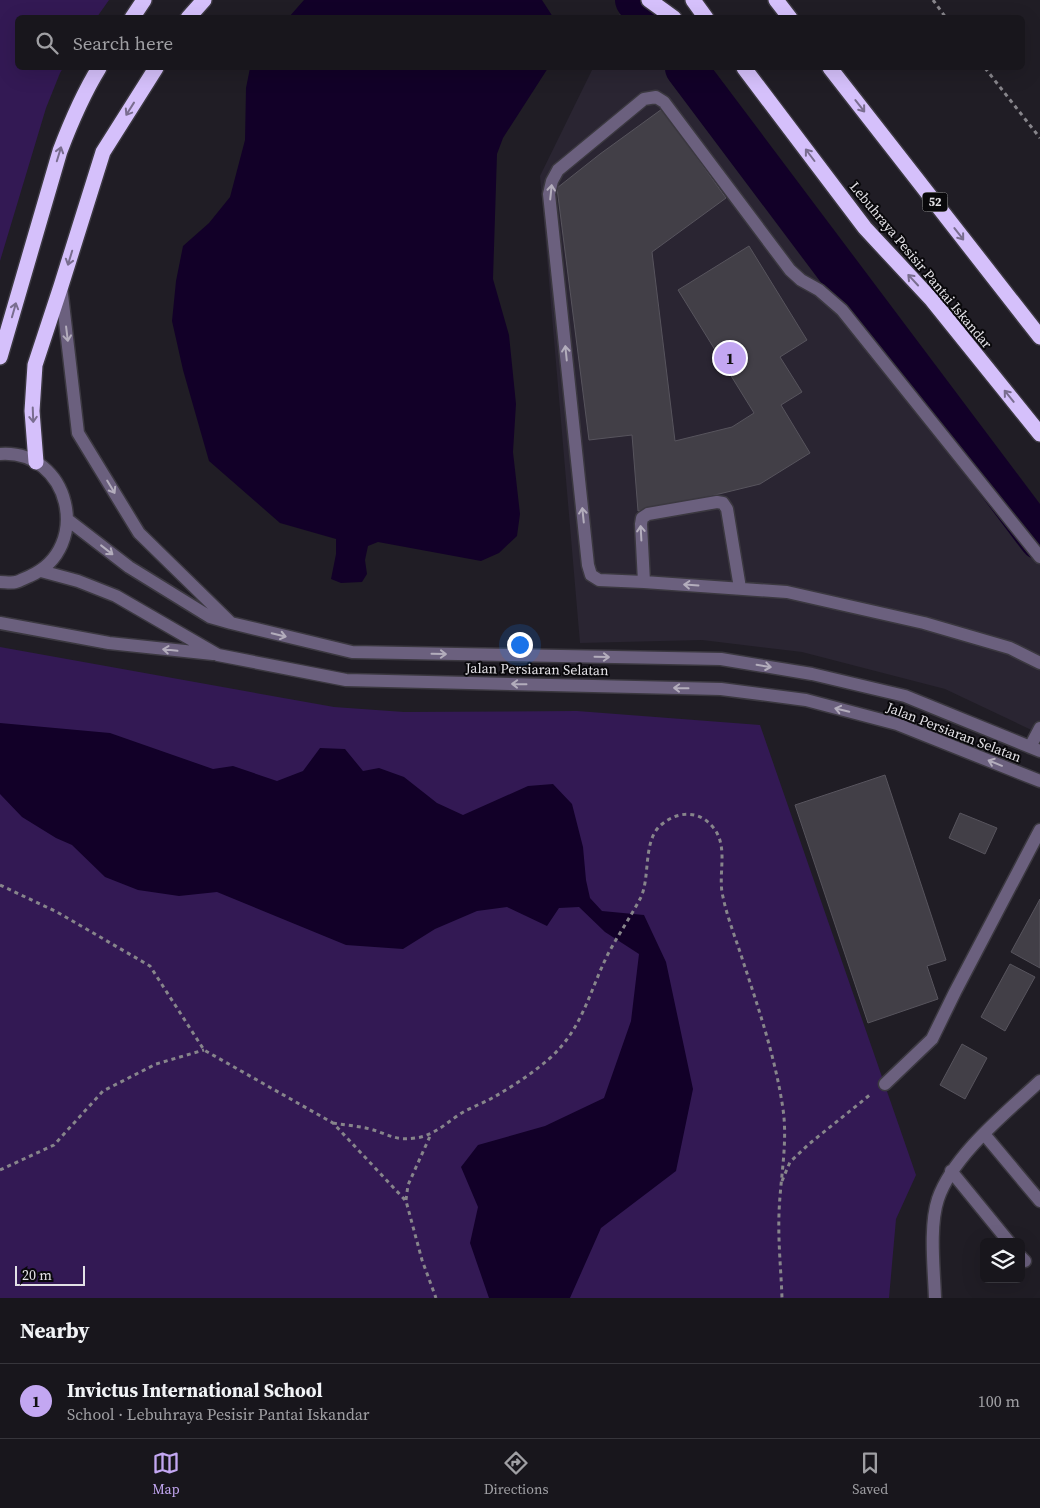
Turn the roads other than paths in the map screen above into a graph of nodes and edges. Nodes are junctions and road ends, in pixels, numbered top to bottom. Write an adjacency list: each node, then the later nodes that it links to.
1 (144, 0): 6 (highway)
2 (204, 0): 7 (highway)
3 (649, 0): 8 (highway)
4 (693, 0): 9 (highway)
5 (776, 0): 10 (highway)
6 (134, 15)
7 (191, 15)
8 (670, 15)
9 (704, 15)
10 (788, 15)
11 (98, 70): 18 (highway, one-way to 11)
12 (155, 70): 17 (highway, one-way to 17)
13 (737, 70): 16 (highway)
14 (745, 70): 16 (highway, Lebuhraya Pesisir Pantai Iskandar)
15 (832, 70): 19 (highway, 52, one-way to 19)
16 (758, 87): 22 (highway, Lebuhraya Pesisir Pantai Iskandar, one-way to 16)
17 (61, 286): 24 (highway, one-way to 24); 32 (street, one-way to 32)
18 (8, 332): 20 (street); 21 (highway)
19 (1040, 337)
20 (0, 346)
21 (0, 357)
22 (1040, 434)
23 (0, 454): 24 (street)
24 (36, 462): 25 (street)
25 (68, 520): 27 (street); 32 (street, Jalan Persiaran Selatan, one-way to 32)
26 (1040, 558): 29 (street, one-way to 26)
27 (41, 571): 28 (street); 33 (street, Jalan Persiaran Selatan)
28 (0, 582)
29 (644, 582): 30 (street, one-way to 29); 30 (street, one-way to 30)
30 (740, 588): 34 (street)
31 (0, 623): 33 (street, one-way to 31)
32 (231, 624): 36 (street, Jalan Persiaran Selatan, one-way to 36)
33 (218, 655): 37 (street, Jalan Persiaran Selatan, one-way to 33)
34 (1040, 663)
35 (1040, 728): 36 (street)
36 (1035, 749)
37 (1040, 781)
38 (1040, 830): 40 (street)
39 (1040, 1081): 41 (street)
40 (885, 1084)
41 (984, 1134): 42 (street); 43 (street)
42 (951, 1171): 44 (street); 45 (street)
43 (1040, 1201)
44 (1006, 1238)
45 (935, 1298)

